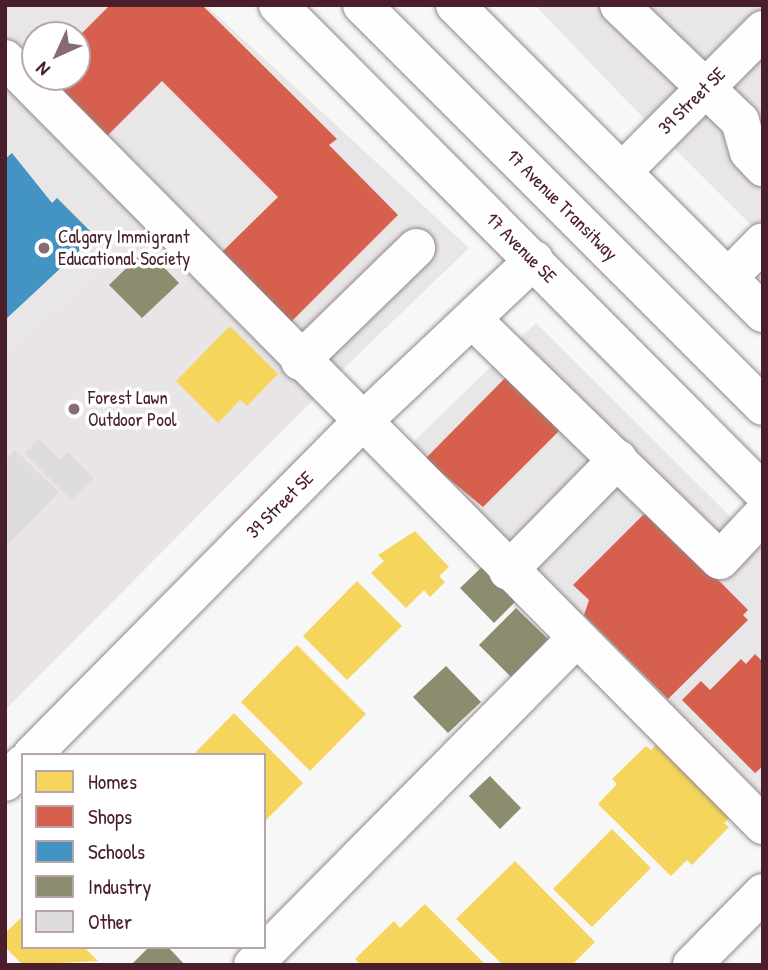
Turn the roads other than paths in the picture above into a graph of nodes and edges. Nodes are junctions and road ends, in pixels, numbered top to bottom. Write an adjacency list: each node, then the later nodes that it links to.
1 (278, 5): 12 (main road, 17 Avenue SE)
2 (362, 5): 17 (main road, 17 Avenue Transitway)
3 (455, 5): 9 (main road)
4 (619, 5): 7 (main road)
5 (763, 30): 7 (main road, 39 Street SE)
6 (5, 59): 16 (main road)
7 (705, 88): 8 (main road); 9 (main road, 39 Street SE)
8 (763, 167)
9 (622, 172): 13 (main road)
10 (763, 242): 13 (main road)
11 (416, 248): 16 (main road)
12 (534, 260): 15 (main road, 39 Street SE); 20 (main road, 17 Avenue SE)
13 (728, 278): 14 (main road)
14 (763, 313)
15 (472, 320): 18 (main road, 39 Street SE); 19 (main road)
16 (300, 360): 18 (main road)
17 (763, 406)
18 (360, 424): 22 (main road); 24 (main road, 39 Street SE)
19 (618, 459): 21 (main road); 22 (main road)
20 (763, 492)
21 (763, 514)
22 (508, 571): 23 (main road)
23 (576, 639): 27 (main road); 29 (main road)
24 (34, 753)
25 (21, 766): 26 (main road)
26 (5, 782)
27 (763, 825)
28 (763, 893): 30 (main road)
29 (253, 965)
30 (692, 965)

